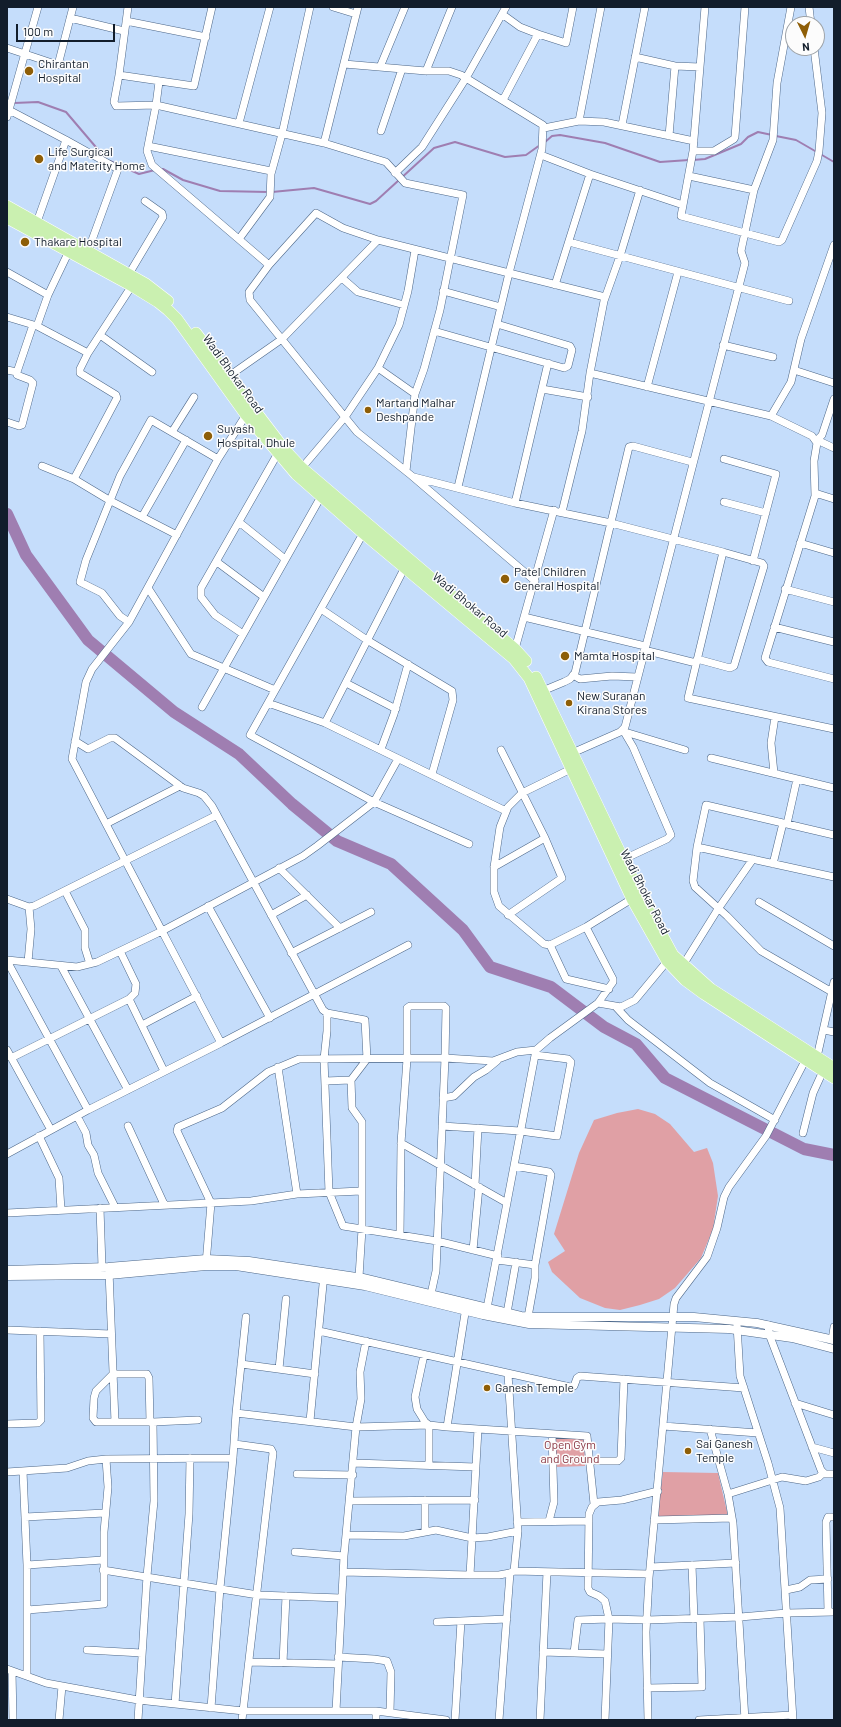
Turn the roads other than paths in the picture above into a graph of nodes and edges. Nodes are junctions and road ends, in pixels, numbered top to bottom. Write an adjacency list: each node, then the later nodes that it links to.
1 (38, 7): 25 (street)
2 (73, 7): 19 (street)
3 (128, 7): 20 (street)
4 (212, 7): 23 (street)
5 (270, 7): 41 (street)
6 (310, 7): 45 (street)
7 (333, 7): 17 (street)
8 (405, 7): 30 (street)
9 (452, 7): 33 (street)
10 (506, 7): 18 (street)
11 (573, 7): 22 (street)
12 (601, 7): 40 (street)
13 (645, 7): 27 (street)
14 (705, 7): 31 (street)
15 (745, 7): 52 (street)
16 (791, 7): 58 (street)
17 (357, 11): 28 (street)
18 (502, 14): 22 (street); 35 (street)
19 (70, 18): 21 (street); 25 (street)
20 (126, 21): 21 (street); 23 (street)
21 (124, 31): 34 (street)
22 (538, 34): 37 (street)
23 (206, 37): 36 (street)
24 (7, 48): 25 (street)
25 (24, 55): 39 (street)
26 (815, 56): 64 (street)
27 (635, 58): 29 (street); 42 (street)
28 (344, 64): 30 (street); 49 (street)
29 (676, 66): 31 (street); 46 (street)
30 (380, 67): 32 (street)
31 (700, 67): 48 (street)
32 (402, 69): 33 (street); 44 (street)
33 (426, 72): 35 (street)
34 (119, 75): 36 (street); 38 (street)
35 (466, 78): 37 (street); 55 (street)
36 (159, 82): 38 (street)
37 (503, 100): 43 (street)
38 (156, 105): 41 (street); 50 (street)
39 (9, 111): 47 (street)
40 (579, 121): 42 (street); 43 (street)
41 (239, 123): 45 (street)
42 (622, 125): 46 (street)
43 (544, 128): 51 (street)
44 (381, 131)
45 (282, 134): 49 (street); 53 (street)
46 (669, 136): 48 (street)
47 (66, 140): 63 (street); 71 (street)
48 (694, 141): 52 (street)
49 (324, 143): 55 (street)
50 (148, 146): 53 (street); 65 (street)
51 (542, 152): 54 (street); 76 (street)
52 (693, 152): 56 (street)
53 (271, 171): 65 (street)
54 (590, 174): 57 (street); 67 (street)
55 (396, 175): 73 (street)
56 (689, 176): 58 (street); 60 (street)
57 (640, 190): 60 (street); 72 (street)
58 (754, 190): 64 (street)
59 (145, 201): 79 (street)
60 (683, 205): 64 (street)
61 (7, 206): 63 (main road, Wadi Bhokar Road)
62 (7, 218): 69 (main road, Wadi Bhokar Road)
63 (37, 222): 69 (main road, Wadi Bhokar Road)
64 (745, 234): 81 (street)
65 (239, 239): 74 (street)
66 (378, 240): 70 (street); 74 (street); 78 (street)
67 (569, 242): 72 (street); 80 (street)
68 (834, 245): 101 (street)
69 (71, 247): 71 (main road, Wadi Bhokar Road); 79 (main road, Wadi Bhokar Road); 83 (street)
70 (415, 250): 73 (street); 86 (street)
71 (88, 251): 79 (main road, Wadi Bhokar Road)
72 (620, 256): 77 (street); 84 (street)
73 (450, 259): 76 (street); 82 (street)
74 (269, 265): 93 (street)
75 (7, 272): 83 (street)
76 (509, 272): 80 (street); 87 (street)
77 (678, 272): 81 (street); 107 (street)
78 (342, 278): 86 (street); 93 (street)
79 (133, 279): 92 (street); 105 (main road, Wadi Bhokar Road); 114 (main road, Wadi Bhokar Road)
80 (555, 285): 84 (street)
81 (738, 288): 85 (street); 94 (street)
82 (444, 291): 87 (street); 91 (street)
83 (48, 295): 90 (street)
84 (605, 297): 104 (street)
85 (789, 301)
86 (404, 305): 99 (street)
87 (501, 306): 89 (street)
88 (7, 317): 90 (street)
89 (497, 324): 95 (street); 98 (street)
90 (35, 326): 96 (street); 102 (street)
91 (434, 331): 95 (street); 109 (street)
92 (100, 335): 96 (street); 103 (street)
93 (282, 339): 105 (street); 115 (street)
94 (723, 345): 97 (street); 113 (street)
95 (491, 348): 98 (street); 131 (street)
96 (88, 353): 130 (street)
97 (773, 358)
98 (548, 363): 108 (street)
99 (378, 368): 109 (street); 115 (street)
100 (7, 370): 102 (street)
101 (794, 370): 106 (street); 116 (street)
102 (16, 372): 117 (street)
103 (152, 372)
104 (590, 373): 107 (street); 111 (street)
105 (229, 376): 127 (main road, Wadi Bhokar Road)
106 (833, 381)
107 (647, 387): 113 (street)
108 (542, 389): 111 (street); 137 (street)
109 (415, 394): 128 (street)
110 (194, 397): 118 (street)
111 (588, 397): 139 (street)
112 (834, 399): 120 (street)
113 (708, 401): 116 (street); 125 (street)
114 (246, 415): 122 (main road, Wadi Bhokar Road); 123 (street)
115 (345, 416): 127 (street); 128 (street)
116 (771, 416): 120 (street)
117 (7, 422)
118 (172, 432): 119 (street); 135 (street)
119 (186, 440): 123 (street); 141 (street)
120 (817, 440): 121 (street); 133 (street)
121 (834, 448)
122 (278, 453): 127 (main road, Wadi Bhokar Road); 142 (street)
123 (218, 459): 145 (street)
124 (724, 459): 140 (street)
125 (692, 462): 143 (street); 146 (street)
126 (42, 466): 130 (street)
127 (300, 471): 132 (main road, Wadi Bhokar Road)
128 (406, 471): 129 (street)
129 (412, 476): 131 (street); 154 (street)
130 (74, 478): 135 (street)
131 (458, 487): 137 (street)
132 (323, 493): 144 (main road, Wadi Bhokar Road); 150 (street)
133 (815, 493): 134 (street); 147 (street)
134 (834, 499)
135 (109, 500): 141 (street); 161 (street)
136 (724, 502): 140 (street)
137 (515, 503): 138 (street)
138 (554, 510): 139 (street); 154 (street)
139 (562, 512): 143 (street)
140 (766, 513): 151 (street)
141 (142, 517): 145 (street)
142 (240, 522): 150 (street); 152 (street)
143 (610, 522): 146 (street); 163 (street)
144 (365, 529): 153 (main road, Wadi Bhokar Road); 159 (street)
145 (177, 536): 155 (street)
146 (674, 539): 148 (street); 167 (street)
147 (800, 543): 149 (street); 156 (street)
148 (723, 552): 151 (street); 169 (street)
149 (834, 553)
150 (285, 559): 157 (street)
151 (753, 561): 169 (street)
152 (216, 562): 157 (street); 164 (street)
153 (407, 564): 165 (street); 168 (main road, Wadi Bhokar Road); 177 (main road, Wadi Bhokar Road)
154 (535, 581): 160 (street)
155 (148, 588): 161 (street); 171 (street)
156 (785, 589): 158 (street); 162 (street)
157 (264, 597): 164 (street)
158 (834, 602)
159 (321, 609): 165 (street); 176 (street)
160 (524, 617): 163 (street); 168 (street)
161 (129, 622): 185 (street)
162 (774, 627): 166 (street); 174 (street)
163 (586, 631): 167 (street); 172 (street)
164 (243, 634): 171 (street)
165 (367, 640): 170 (street); 175 (street)
166 (834, 642)
167 (645, 648): 169 (street); 173 (street)
168 (515, 649): 177 (main road, Wadi Bhokar Road)
169 (697, 661): 181 (street)
170 (408, 664): 180 (street); 194 (street)
171 (223, 669): 176 (street); 179 (street)
172 (573, 676): 173 (street); 177 (street)
173 (637, 677): 184 (street)
174 (834, 679)
175 (346, 683): 180 (street); 182 (street)
176 (275, 690): 178 (street)
177 (540, 692): 189 (main road, Wadi Bhokar Road)
178 (268, 703): 182 (street); 199 (street)
179 (202, 707)
180 (396, 708): 186 (street)
181 (775, 717): 183 (street); 193 (street)
182 (325, 723): 186 (street)
183 (834, 729)
184 (624, 731): 188 (street); 189 (street); 210 (street)
185 (75, 741): 196 (street); 203 (street)
186 (380, 749): 191 (street)
187 (501, 750): 198 (street)
188 (685, 750)
189 (570, 755): 192 (main road, Wadi Bhokar Road)
190 (711, 758): 193 (street)
191 (398, 759): 194 (street); 199 (street)
192 (576, 767): 198 (street); 210 (main road, Wadi Bhokar Road)
193 (774, 773): 195 (street)
194 (432, 774): 200 (street)
195 (797, 779): 197 (street); 202 (street)
196 (180, 786): 201 (street); 203 (street)
197 (834, 788)
198 (522, 793): 200 (street); 205 (street)
199 (374, 802): 206 (street); 213 (street)
200 (506, 812): 212 (street)
201 (217, 815): 209 (street); 215 (street)
202 (785, 823): 204 (street); 207 (street); 211 (street)
203 (106, 824): 209 (street)
204 (834, 835)
205 (544, 838): 212 (street); 226 (street)
206 (469, 844)
207 (697, 847): 208 (street); 223 (street)
208 (753, 859): 211 (street); 223 (street)
209 (125, 860): 216 (street); 229 (street)
210 (620, 861): 218 (main road, Wadi Bhokar Road)
211 (772, 864): 214 (street)
212 (494, 867): 226 (street)
213 (279, 868): 215 (street); 217 (street)
214 (834, 877)
215 (253, 882): 221 (street); 225 (street)
216 (65, 891): 222 (street); 238 (street)
217 (307, 895): 225 (street); 228 (street)
218 (636, 896): 227 (street); 235 (main road, Wadi Bhokar Road)
219 (7, 899): 222 (street)
220 (759, 902): 232 (street)
221 (208, 906): 229 (street); 251 (street)
222 (29, 907): 237 (street)
223 (718, 909): 239 (street); 243 (street)
224 (371, 912): 228 (street)
225 (271, 915): 234 (street)
226 (508, 915): 230 (street)
227 (586, 927): 230 (street); 242 (street)
228 (340, 928): 234 (street)
229 (162, 930): 233 (street); 245 (street)
230 (550, 945): 242 (street)
231 (408, 946): 244 (street)
232 (834, 946)
233 (120, 951): 238 (street); 246 (street)
234 (291, 953): 244 (street)
235 (670, 958): 239 (main road, Wadi Bhokar Road); 248 (street); 259 (main road, Wadi Bhokar Road)
236 (7, 961): 237 (street); 255 (street)
237 (28, 962): 240 (street)
238 (90, 964): 240 (street)
239 (683, 965): 259 (main road, Wadi Bhokar Road)
240 (61, 966): 250 (street)
241 (834, 982): 243 (street)
242 (609, 989): 247 (street)
243 (832, 992): 253 (street)
244 (314, 995): 249 (street); 251 (street)
245 (197, 996): 252 (street); 256 (street)
246 (129, 998): 250 (street); 252 (street)
247 (597, 1004): 248 (street); 258 (street)
248 (616, 1007): 276 (street)
249 (327, 1013): 262 (street); 263 (street)
250 (89, 1018): 255 (street); 272 (street)
251 (270, 1018): 256 (street)
252 (142, 1024): 268 (street)
253 (824, 1030): 254 (street); 259 (street)
254 (834, 1032)
255 (49, 1038): 260 (street); 274 (street)
256 (221, 1043): 268 (street)
257 (7, 1050): 260 (street)
258 (535, 1052): 265 (street); 281 (street); 281 (street)
259 (811, 1057): 267 (main road, Wadi Bhokar Road); 276 (street)
260 (11, 1058): 280 (street)
261 (445, 1058): 264 (street); 264 (street); 265 (street); 273 (street)
262 (324, 1059): 263 (street); 266 (street); 271 (street)
263 (367, 1059): 264 (street); 270 (street)
264 (408, 1059): 284 (street)
265 (497, 1061): 273 (street)
266 (278, 1067): 291 (street); 292 (street)
267 (829, 1069): 269 (main road, Wadi Bhokar Road); 282 (street)
268 (164, 1071): 272 (street)
269 (834, 1078)
270 (351, 1080): 271 (street); 289 (street)
271 (325, 1081): 290 (street)
272 (128, 1090): 274 (street)
273 (443, 1098): 278 (street)
274 (88, 1110): 275 (street)
275 (77, 1116): 280 (street); 296 (street)
276 (773, 1123): 318 (street)
277 (128, 1126): 294 (street)
278 (442, 1126): 279 (street); 286 (street)
279 (478, 1128): 281 (street); 288 (street)
280 (51, 1130): 283 (street)
281 (520, 1131): 287 (street)
282 (803, 1133)
283 (40, 1136): 285 (street); 297 (street)
284 (401, 1143): 286 (street); 300 (street)
285 (7, 1154)
286 (439, 1165): 288 (street); 301 (street)
287 (514, 1166): 293 (street); 306 (street)
288 (477, 1186): 293 (street); 302 (street)
289 (361, 1191): 290 (street); 299 (street)
290 (329, 1192): 291 (street); 299 (street)
291 (297, 1194): 292 (street)
292 (211, 1203): 294 (street); 305 (street)
293 (507, 1203): 303 (street)
294 (164, 1204): 296 (street)
295 (100, 1208): 296 (street); 297 (street); 307 (street)
296 (115, 1208)
297 (61, 1210): 298 (street)
298 (7, 1212)
299 (362, 1229): 300 (street); 311 (street)
300 (400, 1235): 301 (street)
301 (437, 1241): 302 (street); 312 (street)
302 (473, 1250): 303 (street)
303 (497, 1258): 304 (street); 315 (street)
304 (516, 1262): 306 (street); 317 (street)
305 (206, 1263): 307 (street); 309 (street)
306 (535, 1265): 320 (street)
307 (106, 1269): 308 (street); 310 (street); 328 (street)
308 (7, 1270)
309 (324, 1275): 311 (street); 314 (street); 327 (street)
310 (7, 1276)
311 (359, 1277): 312 (street)
312 (431, 1294): 314 (street)
313 (286, 1299): 336 (street)
314 (466, 1307): 316 (street); 334 (street)
315 (487, 1308): 316 (street); 317 (street)
316 (477, 1310): 322 (street)
317 (507, 1313): 320 (street)
318 (674, 1316): 320 (street); 322 (street); 323 (street)
319 (246, 1317): 335 (street)
320 (528, 1317)
321 (768, 1325): 323 (street); 329 (street); 330 (street)
322 (673, 1326): 323 (street); 341 (street)
323 (737, 1326): 329 (street); 342 (street)
324 (834, 1327): 330 (street)
325 (7, 1330): 326 (street)
326 (40, 1331): 328 (street); 350 (street)
327 (319, 1331): 331 (street); 338 (street)
328 (111, 1334): 337 (street)
329 (769, 1334): 332 (street); 343 (street)
330 (833, 1340)
331 (366, 1341): 333 (street); 353 (street)
332 (834, 1349)
333 (424, 1355): 334 (street); 351 (street)
334 (456, 1362): 339 (street); 354 (street)
335 (241, 1364): 336 (street); 344 (street)
336 (279, 1369): 338 (street)
337 (113, 1374): 348 (street); 348 (street); 349 (street)
338 (315, 1374): 347 (street)
339 (508, 1374): 340 (street); 357 (street)
340 (624, 1379): 341 (street); 367 (street)
341 (667, 1381): 342 (street); 352 (street)
342 (744, 1388): 358 (street)
343 (795, 1403): 345 (street); 361 (street)
344 (236, 1413): 347 (street); 360 (street)
345 (834, 1415)
346 (198, 1420): 349 (street)
347 (310, 1421): 353 (street)
348 (115, 1422): 349 (street)
349 (152, 1422): 366 (street)
350 (7, 1424)
351 (429, 1425): 353 (street); 354 (street); 369 (street)
352 (663, 1426): 356 (street); 378 (street)
353 (356, 1427): 368 (street)
354 (447, 1427): 355 (street)
355 (478, 1429): 357 (street); 370 (street)
356 (710, 1429): 358 (street); 379 (street)
357 (513, 1431): 359 (street); 391 (street)
358 (758, 1433): 377 (street)
359 (552, 1434): 367 (street); 389 (street)
360 (235, 1444): 364 (street); 416 (street)
361 (812, 1447): 362 (street); 373 (street)
362 (834, 1453)
363 (190, 1458): 364 (street); 366 (street); 413 (street)
364 (233, 1458): 414 (street)
365 (106, 1459): 366 (street); 371 (street); 384 (street)
366 (154, 1459): 411 (street)
367 (589, 1460): 383 (street)
368 (354, 1463): 369 (street); 376 (street)
369 (429, 1465): 370 (street)
370 (476, 1467): 381 (street)
371 (23, 1471): 372 (street); 385 (street)
372 (7, 1472)
373 (823, 1473): 375 (street); 377 (street)
374 (298, 1474): 376 (street)
375 (834, 1474)
376 (353, 1475): 382 (street)
377 (773, 1480): 379 (street); 415 (street)
378 (658, 1491): 383 (street); 388 (street)
379 (728, 1494): 387 (street)
380 (425, 1500): 381 (street); 382 (street); 392 (street)
381 (475, 1500): 395 (street)
382 (350, 1501): 394 (street)
383 (594, 1504): 390 (street)
384 (105, 1513): 385 (street); 399 (street)
385 (25, 1517): 402 (street)
386 (834, 1517): 396 (street)
387 (732, 1518): 388 (street); 401 (street)
388 (654, 1520): 405 (street)
389 (549, 1521): 390 (street); 391 (street)
390 (589, 1521): 409 (street)
391 (517, 1522): 393 (street)
392 (425, 1531): 394 (street); 395 (street)
393 (518, 1532): 395 (street); 407 (street)
394 (346, 1535): 398 (street)
395 (472, 1538): 410 (street)
396 (831, 1539): 400 (street)
397 (295, 1552): 398 (street)
398 (344, 1556): 406 (street)
399 (103, 1560): 402 (street); 404 (street)
400 (831, 1560): 412 (street)
401 (736, 1563): 403 (street); 422 (street)
402 (27, 1565): 419 (street)
403 (692, 1565): 405 (street); 425 (street)
404 (103, 1570): 411 (street); 419 (street)
405 (649, 1570): 409 (street); 426 (street)
406 (343, 1572): 410 (street); 418 (street)
407 (512, 1572): 408 (street); 410 (street); 423 (street)
408 (547, 1572): 409 (street); 430 (street)
409 (588, 1572): 424 (street)
410 (470, 1575)
411 (147, 1576): 413 (street); 431 (street)
412 (828, 1580): 415 (street); 420 (street)
413 (184, 1582): 414 (street); 442 (street)
414 (220, 1588): 416 (street); 443 (street)
415 (786, 1590): 421 (street)
416 (258, 1595): 417 (street); 435 (street)
417 (286, 1596): 418 (street); 436 (street)
418 (341, 1598): 434 (street)
419 (27, 1610): 438 (street)
420 (831, 1612): 421 (street)
421 (787, 1613): 422 (street); 449 (street)
422 (740, 1618): 425 (street); 450 (street)
423 (507, 1619): 427 (street); 458 (street)
424 (609, 1619): 426 (street); 432 (street); 433 (street)
425 (697, 1619): 426 (street); 440 (street)
426 (647, 1620): 440 (street)
427 (461, 1621): 428 (street); 457 (street)
428 (437, 1622)
429 (87, 1650): 431 (street)
430 (543, 1652): 432 (street); 459 (street)
431 (142, 1653): 441 (street)
432 (574, 1653): 433 (street)
433 (606, 1654): 460 (street)
434 (338, 1660): 436 (street); 445 (street); 447 (street)
435 (250, 1662): 436 (street); 444 (street)
436 (283, 1663)
437 (10, 1670): 438 (street); 451 (street)
438 (27, 1676): 439 (street)
439 (62, 1686): 441 (street); 452 (street)
440 (647, 1688): 461 (street)
441 (138, 1700): 442 (street); 453 (street)
442 (176, 1704): 443 (street)
443 (211, 1708): 444 (street)
444 (244, 1711): 445 (street); 454 (street)
445 (336, 1711): 446 (street)
446 (376, 1711): 447 (street); 455 (street)
447 (390, 1712): 448 (street)
448 (420, 1718): 456 (street)
449 (792, 1718): 450 (street)
450 (745, 1719): 462 (street)
451 (13, 1720)
452 (59, 1720)
453 (138, 1720)
454 (242, 1720)
455 (376, 1720)
456 (446, 1720)
457 (455, 1720)
458 (499, 1720)
459 (540, 1720)
460 (605, 1720)
461 (648, 1720)
462 (699, 1720)

